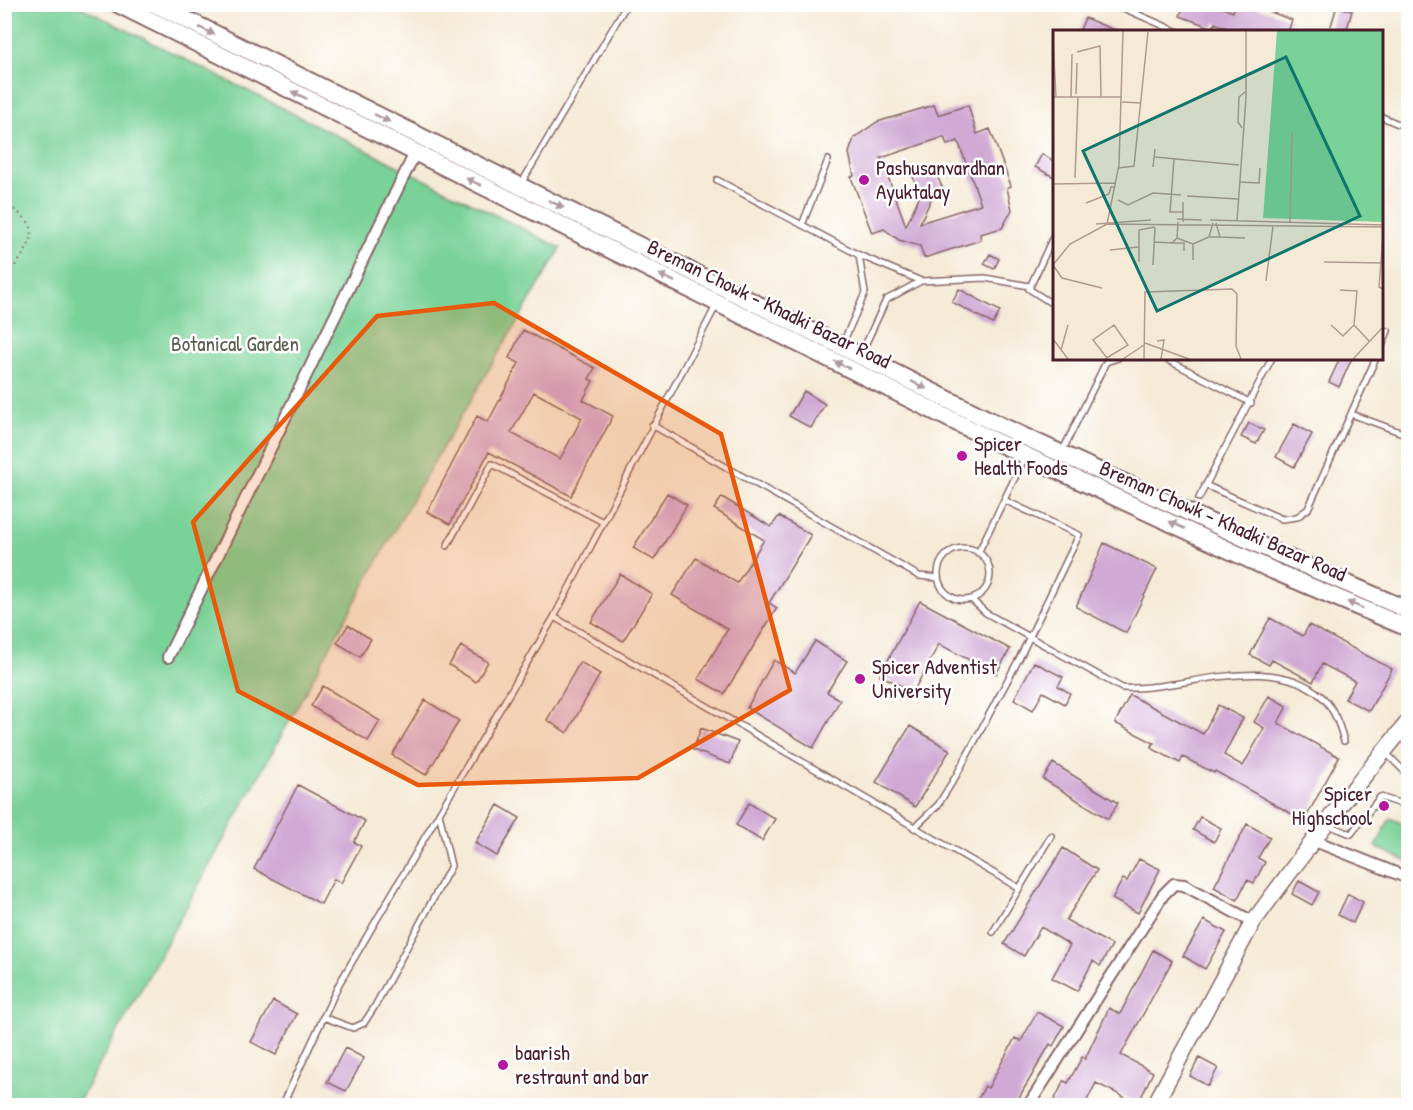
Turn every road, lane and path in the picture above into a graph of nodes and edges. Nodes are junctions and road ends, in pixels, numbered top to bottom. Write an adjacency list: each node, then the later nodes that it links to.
1 (118, 4): 8 (main road, Breman Chowk - Khadki Bazar Road, one-way to 1)
2 (155, 4): 11 (main road, Breman Chowk - Khadki Bazar Road, one-way to 11)
3 (627, 4): 11 (lane)
4 (1114, 4): 5 (lane)
5 (1173, 30)
6 (1383, 117): 7 (lane)
7 (1408, 128)
8 (416, 153): 19 (main road, Breman Chowk - Khadki Bazar Road, one-way to 8); 47 (street)
9 (828, 160): 13 (lane)
10 (717, 180): 13 (lane)
11 (520, 186): 23 (main road, Breman Chowk - Khadki Bazar Road, one-way to 23)
12 (4, 203): 16 (path)
13 (802, 225): 15 (lane)
14 (1053, 237): 18 (lane)
15 (859, 255): 17 (lane); 23 (lane)
16 (4, 279)
17 (921, 281): 18 (lane); 24 (lane)
18 (1029, 286): 20 (lane)
19 (717, 303): 31 (lane); 33 (main road, Breman Chowk - Khadki Bazar Road, one-way to 19)
20 (1053, 304)
21 (1388, 331): 22 (lane)
22 (1383, 344)
23 (841, 346): 24 (main road, Breman Chowk - Khadki Bazar Road)
24 (860, 356): 33 (main road, Breman Chowk - Khadki Bazar Road, one-way to 33)
25 (1105, 360): 34 (lane)
26 (1168, 360): 29 (lane)
27 (1271, 360): 29 (lane)
28 (1375, 360): 30 (lane)
29 (1251, 403): 35 (lane)
30 (1351, 414): 32 (lane); 35 (lane)
31 (652, 425): 38 (lane); 41 (lane)
32 (1408, 435)
33 (1029, 448): 34 (main road, Breman Chowk - Khadki Bazar Road); 37 (lane); 45 (main road, Breman Chowk - Khadki Bazar Road, one-way to 33)
34 (1061, 454): 43 (main road, Breman Chowk - Khadki Bazar Road)
35 (1205, 485): 36 (lane)
36 (1199, 498)
37 (1004, 500): 40 (lane); 46 (lane)
38 (603, 522): 39 (lane); 44 (lane)
39 (447, 546)
40 (978, 553): 41 (lane); 42 (lane)
41 (938, 578): 42 (lane)
42 (971, 599): 46 (lane)
43 (1408, 610)
44 (554, 617): 53 (lane); 55 (lane)
45 (1408, 628)
46 (1028, 637): 49 (lane); 55 (lane)
47 (168, 657)
48 (1408, 722): 50 (street)
49 (1344, 741)
50 (1384, 751): 51 (lane); 54 (street)
51 (1408, 775)
52 (1408, 806): 54 (lane)
53 (439, 813): 62 (lane); 62 (lane)
54 (1327, 824): 57 (street)
55 (914, 828): 59 (lane)
56 (1051, 836): 59 (lane)
57 (1315, 842): 58 (street); 60 (street)
58 (1408, 878)
59 (1019, 888): 61 (lane)
60 (1253, 922): 64 (street); 65 (street)
61 (993, 932)
62 (323, 1017): 63 (lane)
63 (282, 1106)
64 (1028, 1106)
65 (1154, 1106)

